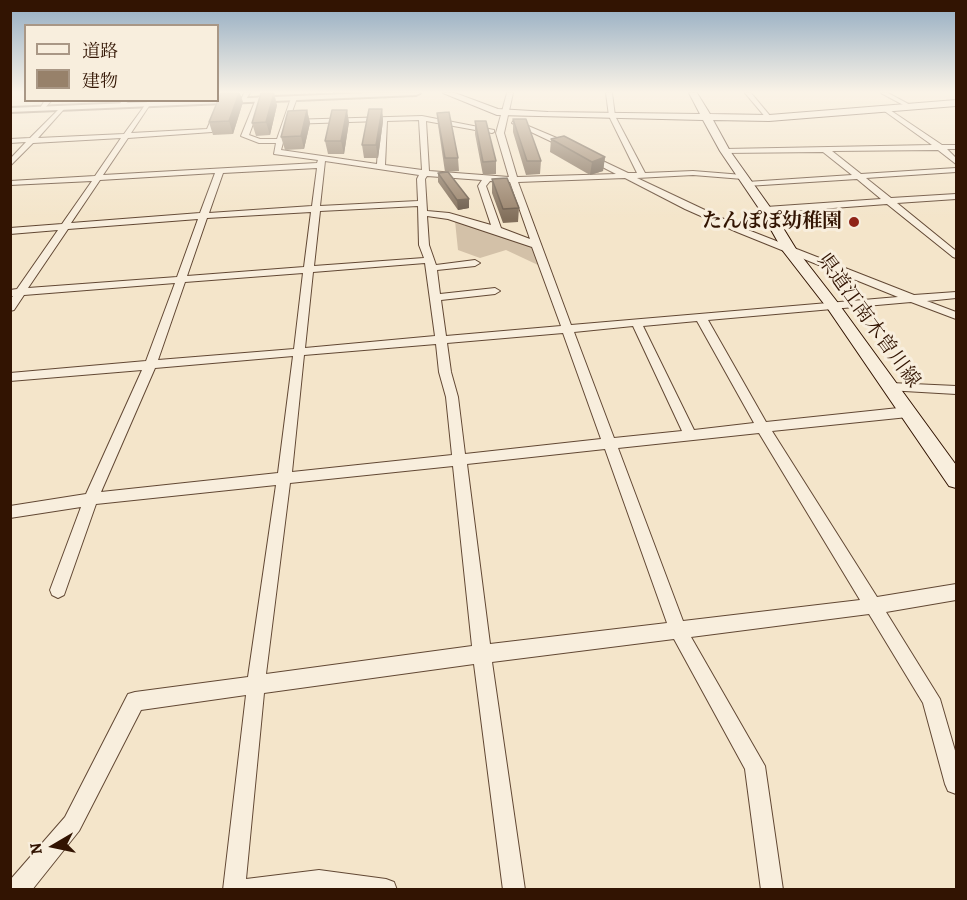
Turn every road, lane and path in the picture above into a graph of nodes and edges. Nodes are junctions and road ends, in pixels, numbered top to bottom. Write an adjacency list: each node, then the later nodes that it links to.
1 (37, 135): 14 (street)
2 (144, 135): 12 (street)
3 (245, 135): 15 (street)
4 (282, 135): 15 (street)
5 (383, 135): 25 (street)
6 (423, 135): 28 (street)
7 (501, 135): 34 (street)
8 (545, 135): 18 (street)
9 (622, 135): 29 (street)
10 (716, 135): 20 (main road, 県道江南木曽川線)
11 (923, 135): 16 (street)
12 (127, 136): 14 (street); 32 (street)
13 (10, 141): 14 (street)
14 (32, 141): 24 (street)
15 (280, 141): 22 (street)
16 (941, 147): 17 (street); 19 (street); 23 (street)
17 (957, 147)
18 (573, 148)
19 (826, 150): 20 (street); 31 (street)
20 (725, 151): 35 (main road, 県道江南木曽川線)
21 (584, 153): 30 (street)
22 (321, 161): 25 (street); 27 (street); 40 (street)
23 (957, 162)
24 (10, 164)
25 (381, 166): 28 (street)
26 (957, 170): 31 (street)
27 (220, 171): 32 (street); 42 (street)
28 (425, 173): 33 (street); 39 (street)
29 (642, 175): 30 (street); 35 (street)
30 (625, 176): 34 (street); 47 (street)
31 (858, 176): 35 (street); 38 (street)
32 (99, 178): 36 (street); 43 (street)
33 (487, 179): 34 (street); 44 (street)
34 (514, 180): 46 (street)
35 (745, 180): 41 (main road, 県道江南木曽川線)
36 (10, 183)
37 (957, 196): 38 (street)
38 (888, 200): 41 (street); 48 (street)
39 (422, 208): 40 (street); 44 (street); 49 (street)
40 (316, 209): 42 (street); 51 (street)
41 (766, 210): 47 (main road, 県道江南木曽川線)
42 (204, 216): 43 (street); 52 (street)
43 (66, 227): 45 (street); 54 (street)
44 (497, 230): 46 (street)
45 (10, 231)
46 (537, 245): 63 (street)
47 (790, 251): 57 (street); 58 (main road, 県道江南木曽川線)
48 (957, 255)
49 (431, 264): 50 (street); 51 (street); 56 (street)
50 (475, 264)
51 (309, 270): 52 (street); 65 (street)
52 (181, 280): 54 (street); 66 (street)
53 (495, 291): 56 (street)
54 (16, 293): 59 (street)
55 (957, 295): 57 (street)
56 (437, 297): 64 (street)
57 (912, 299): 58 (street); 61 (street)
58 (833, 306): 60 (street); 68 (main road, 県道江南木曽川線)
59 (10, 308)
60 (700, 316): 62 (street); 71 (street)
61 (957, 316)
62 (636, 322): 63 (street); 72 (street)
63 (568, 328): 64 (street); 73 (street)
64 (442, 340): 65 (street); 74 (street)
65 (298, 353): 66 (street); 75 (street)
66 (150, 366): 67 (street); 77 (street)
67 (10, 377)
68 (891, 387): 69 (street); 70 (main road, 県道江南木曽川線)
69 (957, 390)
70 (908, 412): 71 (street); 76 (main road, 県道江南木曽川線)
71 (762, 426): 72 (street); 81 (street)
72 (690, 435): 73 (street)
73 (609, 443): 74 (street); 82 (street)
74 (459, 459): 75 (street); 83 (street)
75 (284, 478): 77 (street); 84 (street)
76 (957, 480)
77 (91, 499): 78 (street); 79 (street)
78 (10, 512)
79 (58, 590)
80 (957, 592): 81 (street)
81 (873, 606): 82 (street); 85 (street)
82 (678, 630): 83 (street); 91 (street)
83 (482, 654): 84 (street); 90 (street)
84 (256, 685): 86 (street); 87 (street)
85 (955, 784)
86 (17, 890)
87 (234, 890)
88 (244, 890): 89 (street)
89 (386, 890)
90 (514, 890)
91 (772, 890)

